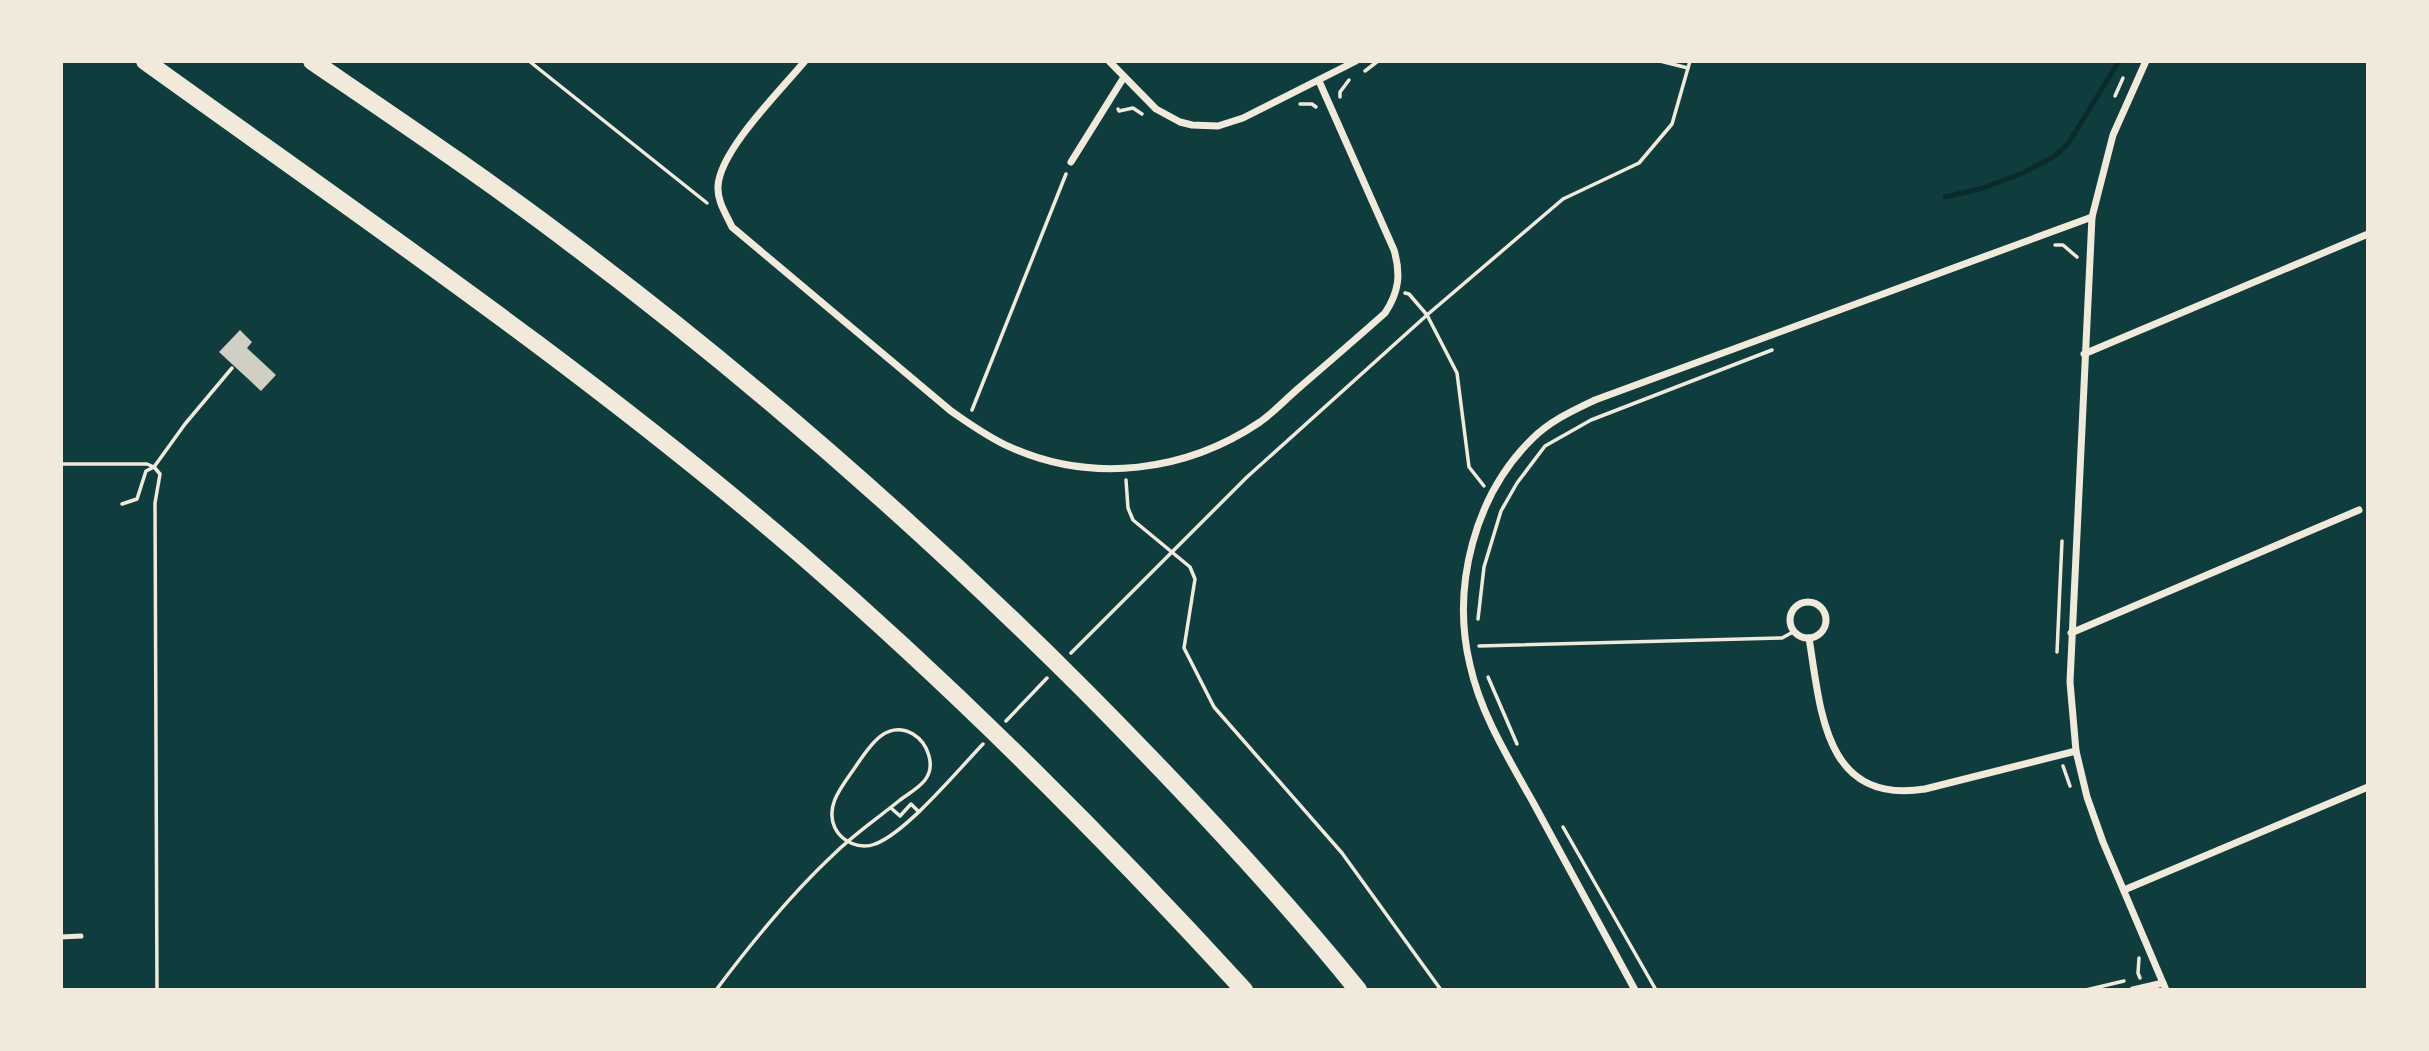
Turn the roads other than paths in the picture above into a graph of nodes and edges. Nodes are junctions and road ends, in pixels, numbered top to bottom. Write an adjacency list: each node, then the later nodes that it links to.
1 (145, 61): 22 (highway)
2 (312, 61): 23 (highway)
3 (805, 61): 8 (street)
4 (1109, 61): 7 (street)
5 (1356, 61): 8 (street)
6 (2146, 61): 10 (street)
7 (1124, 77): 8 (street); 9 (street)
8 (1319, 81)
9 (1071, 162)
10 (2092, 217): 12 (street); 24 (street)
11 (2368, 234): 12 (street)
12 (2084, 354): 14 (street)
13 (2360, 510): 14 (street)
14 (2071, 633): 16 (street)
15 (1810, 638): 15 (street); 16 (street)
16 (2077, 751): 18 (street)
17 (2368, 787): 18 (street)
18 (2124, 890): 21 (street)
19 (81, 936): 20 (lane)
20 (61, 937)
21 (2165, 986): 25 (street)
22 (1244, 990)
23 (1358, 990)
24 (1635, 990)
25 (2133, 990)

